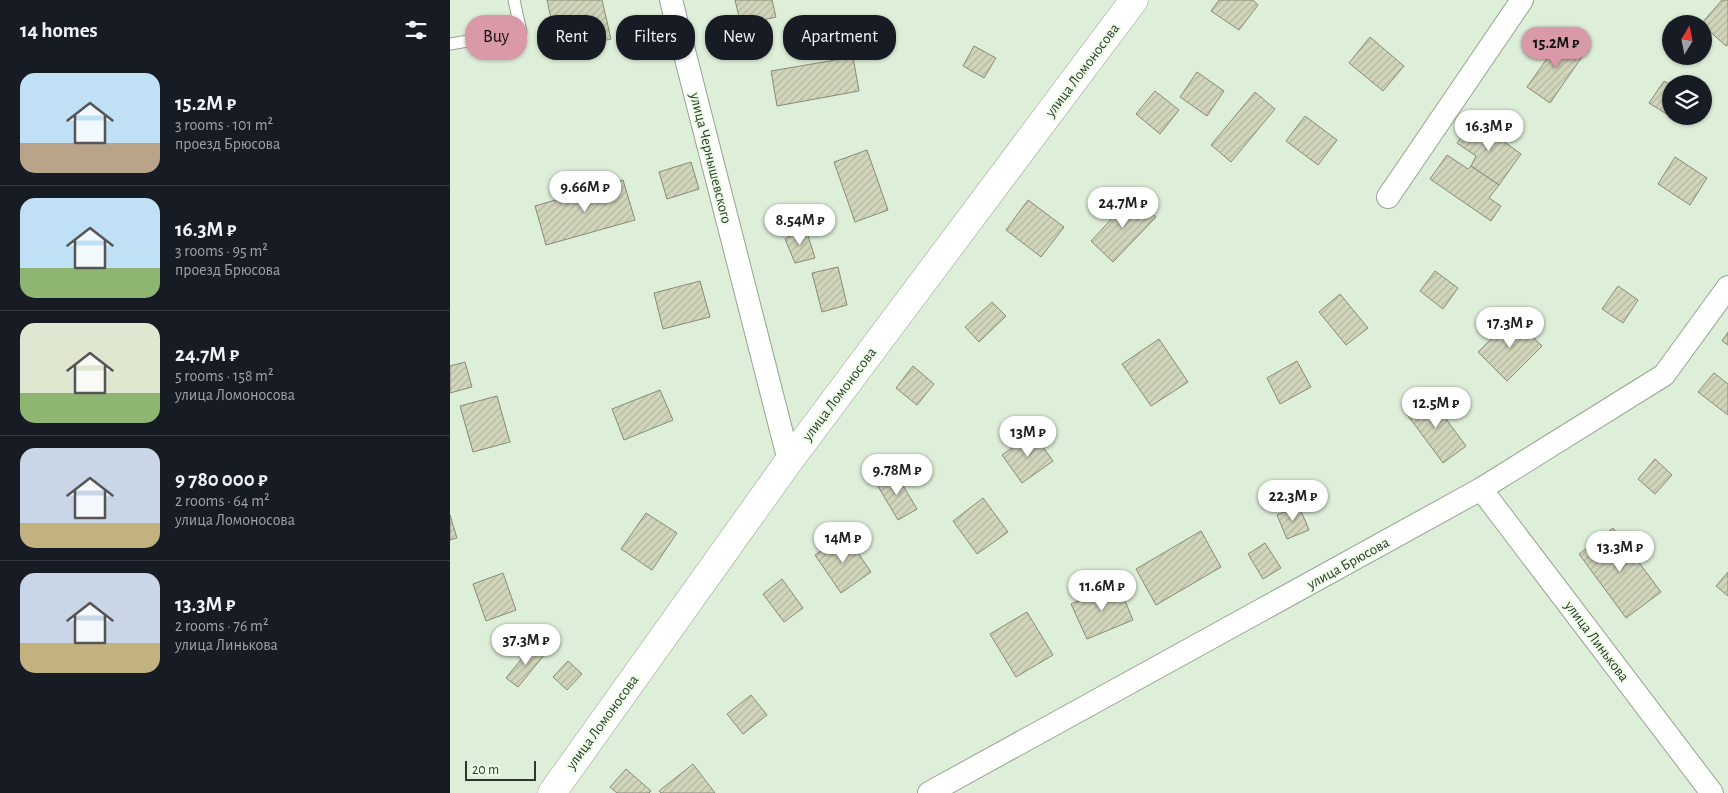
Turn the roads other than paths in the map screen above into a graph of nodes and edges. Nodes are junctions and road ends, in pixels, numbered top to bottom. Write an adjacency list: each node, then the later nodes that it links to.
1 (514, 0): 5 (lane)
2 (671, 0): 8 (street, улица Чернышевского)
3 (1134, 0): 8 (street, улица Ломоносова)
4 (1522, 0): 6 (street)
5 (450, 44)
6 (1388, 197)
7 (1728, 286): 9 (street, улица Брюсова)
8 (789, 461): 10 (street, улица Ломоносова)
9 (1481, 489): 11 (street, улица Брюсова); 12 (street, улица Линькова)
10 (552, 793)
11 (930, 793)
12 (1712, 793)

